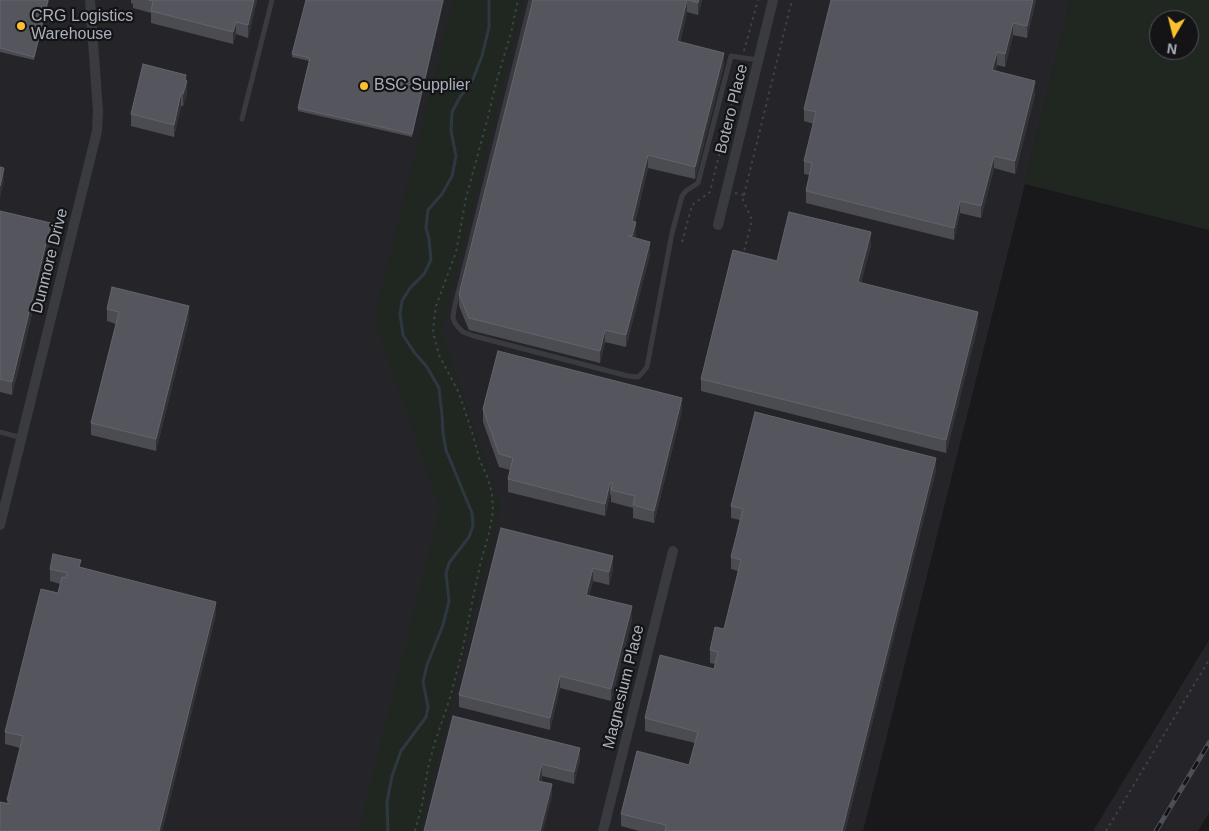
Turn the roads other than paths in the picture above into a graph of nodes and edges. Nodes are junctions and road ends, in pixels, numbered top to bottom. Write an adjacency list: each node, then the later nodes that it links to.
1 (90, 0): 11 (street, Dunmore Drive)
2 (272, 0): 8 (lane)
3 (531, 0): 6 (lane)
4 (773, 0): 7 (street, Botero Place)
5 (722, 54): 6 (lane)
6 (731, 56): 7 (lane)
7 (759, 60): 9 (street, Botero Place)
8 (242, 119)
9 (718, 225)
10 (0, 432): 11 (lane)
11 (22, 438): 12 (street, Dunmore Drive)
12 (0, 525)
13 (673, 551): 14 (street, Magnesium Place)
14 (603, 831)

